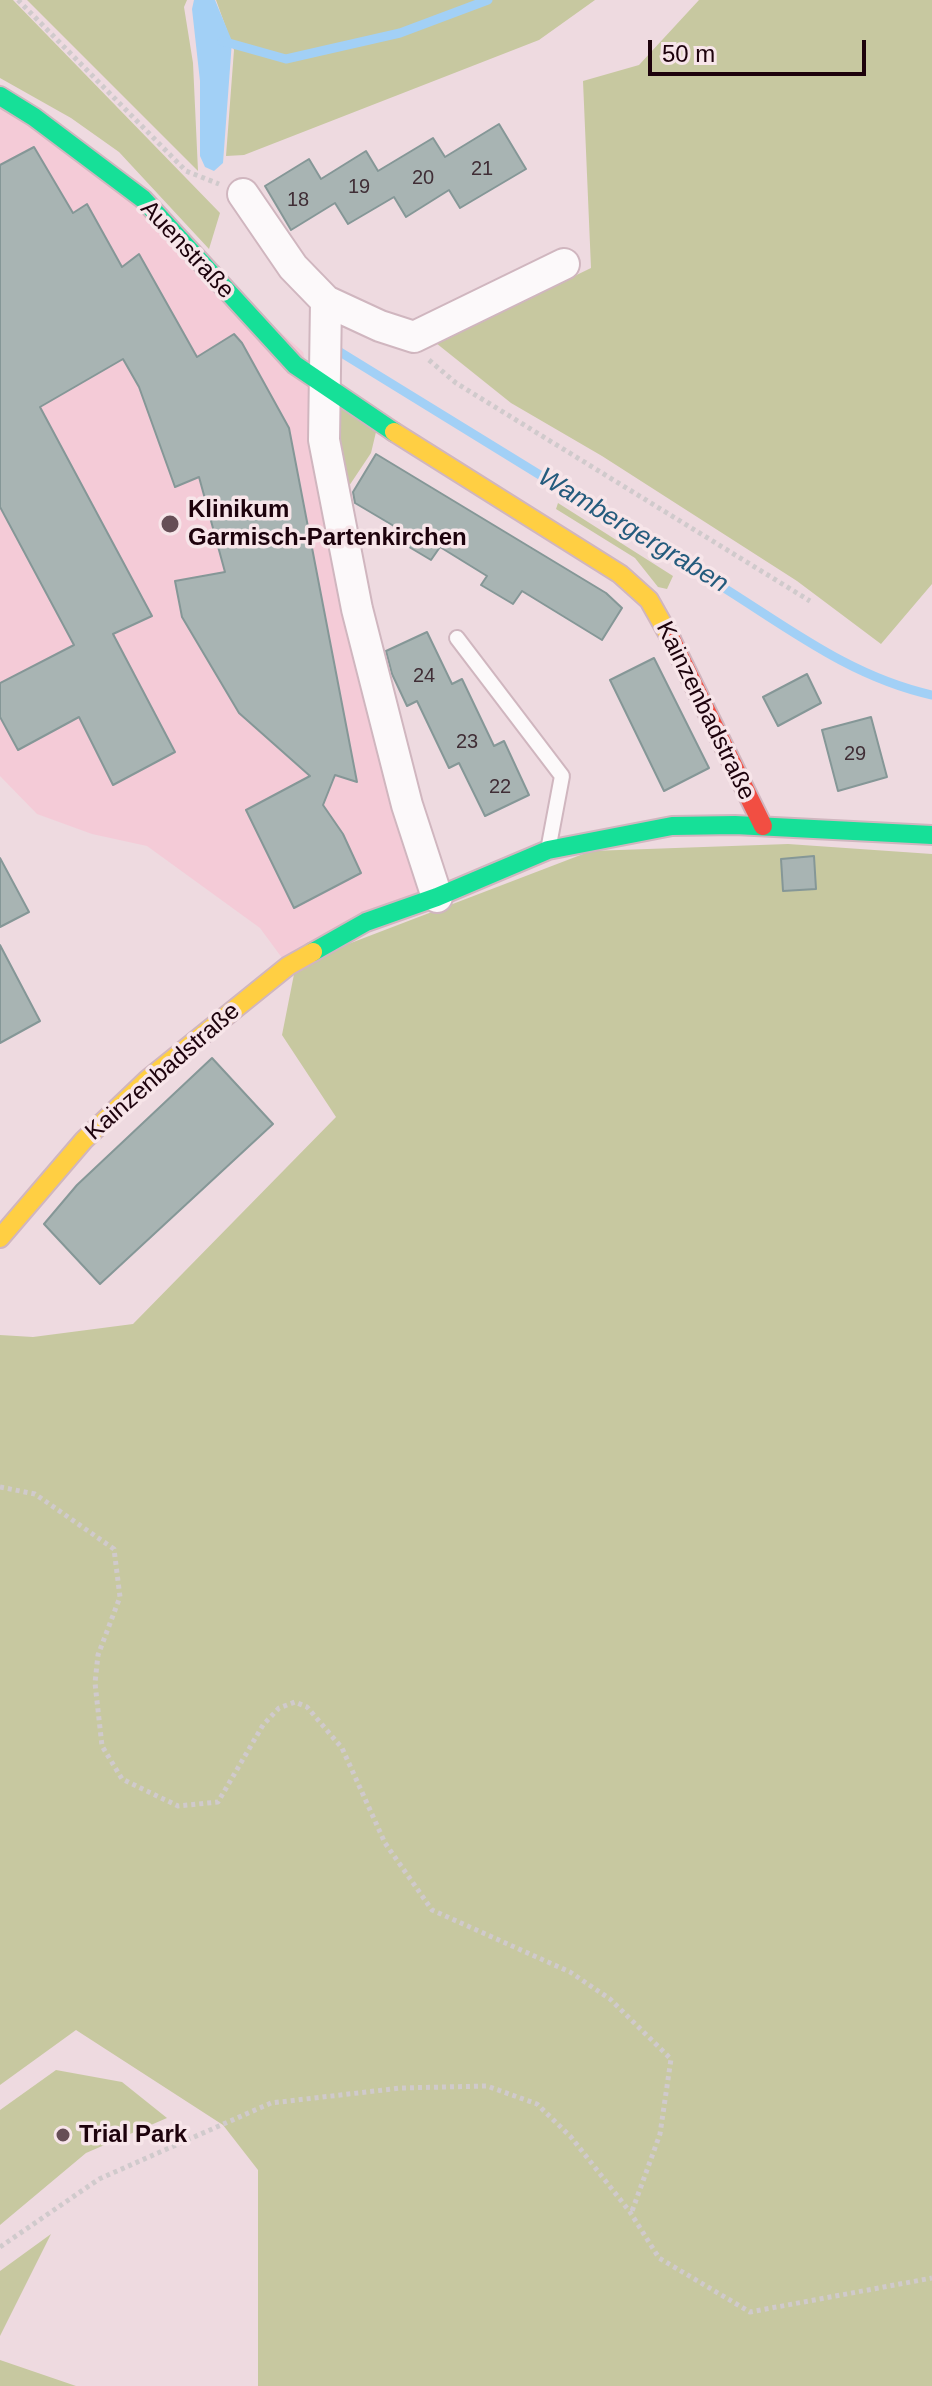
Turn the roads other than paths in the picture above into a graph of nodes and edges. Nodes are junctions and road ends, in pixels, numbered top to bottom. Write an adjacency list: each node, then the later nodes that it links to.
1 (0, 96): 5 (street, Auenstraße)
2 (243, 194): 4 (street)
3 (564, 264): 4 (street)
4 (327, 311): 5 (street)
5 (325, 376): 7 (street, Kainzenbadstraße); 10 (street)
6 (457, 638): 9 (lane)
7 (763, 826): 8 (street, Kainzenbadstraße); 9 (street, Kainzenbadstraße)
8 (932, 835)
9 (548, 850): 10 (street, Kainzenbadstraße)
10 (437, 897): 11 (street, Kainzenbadstraße)
11 (0, 1238)

